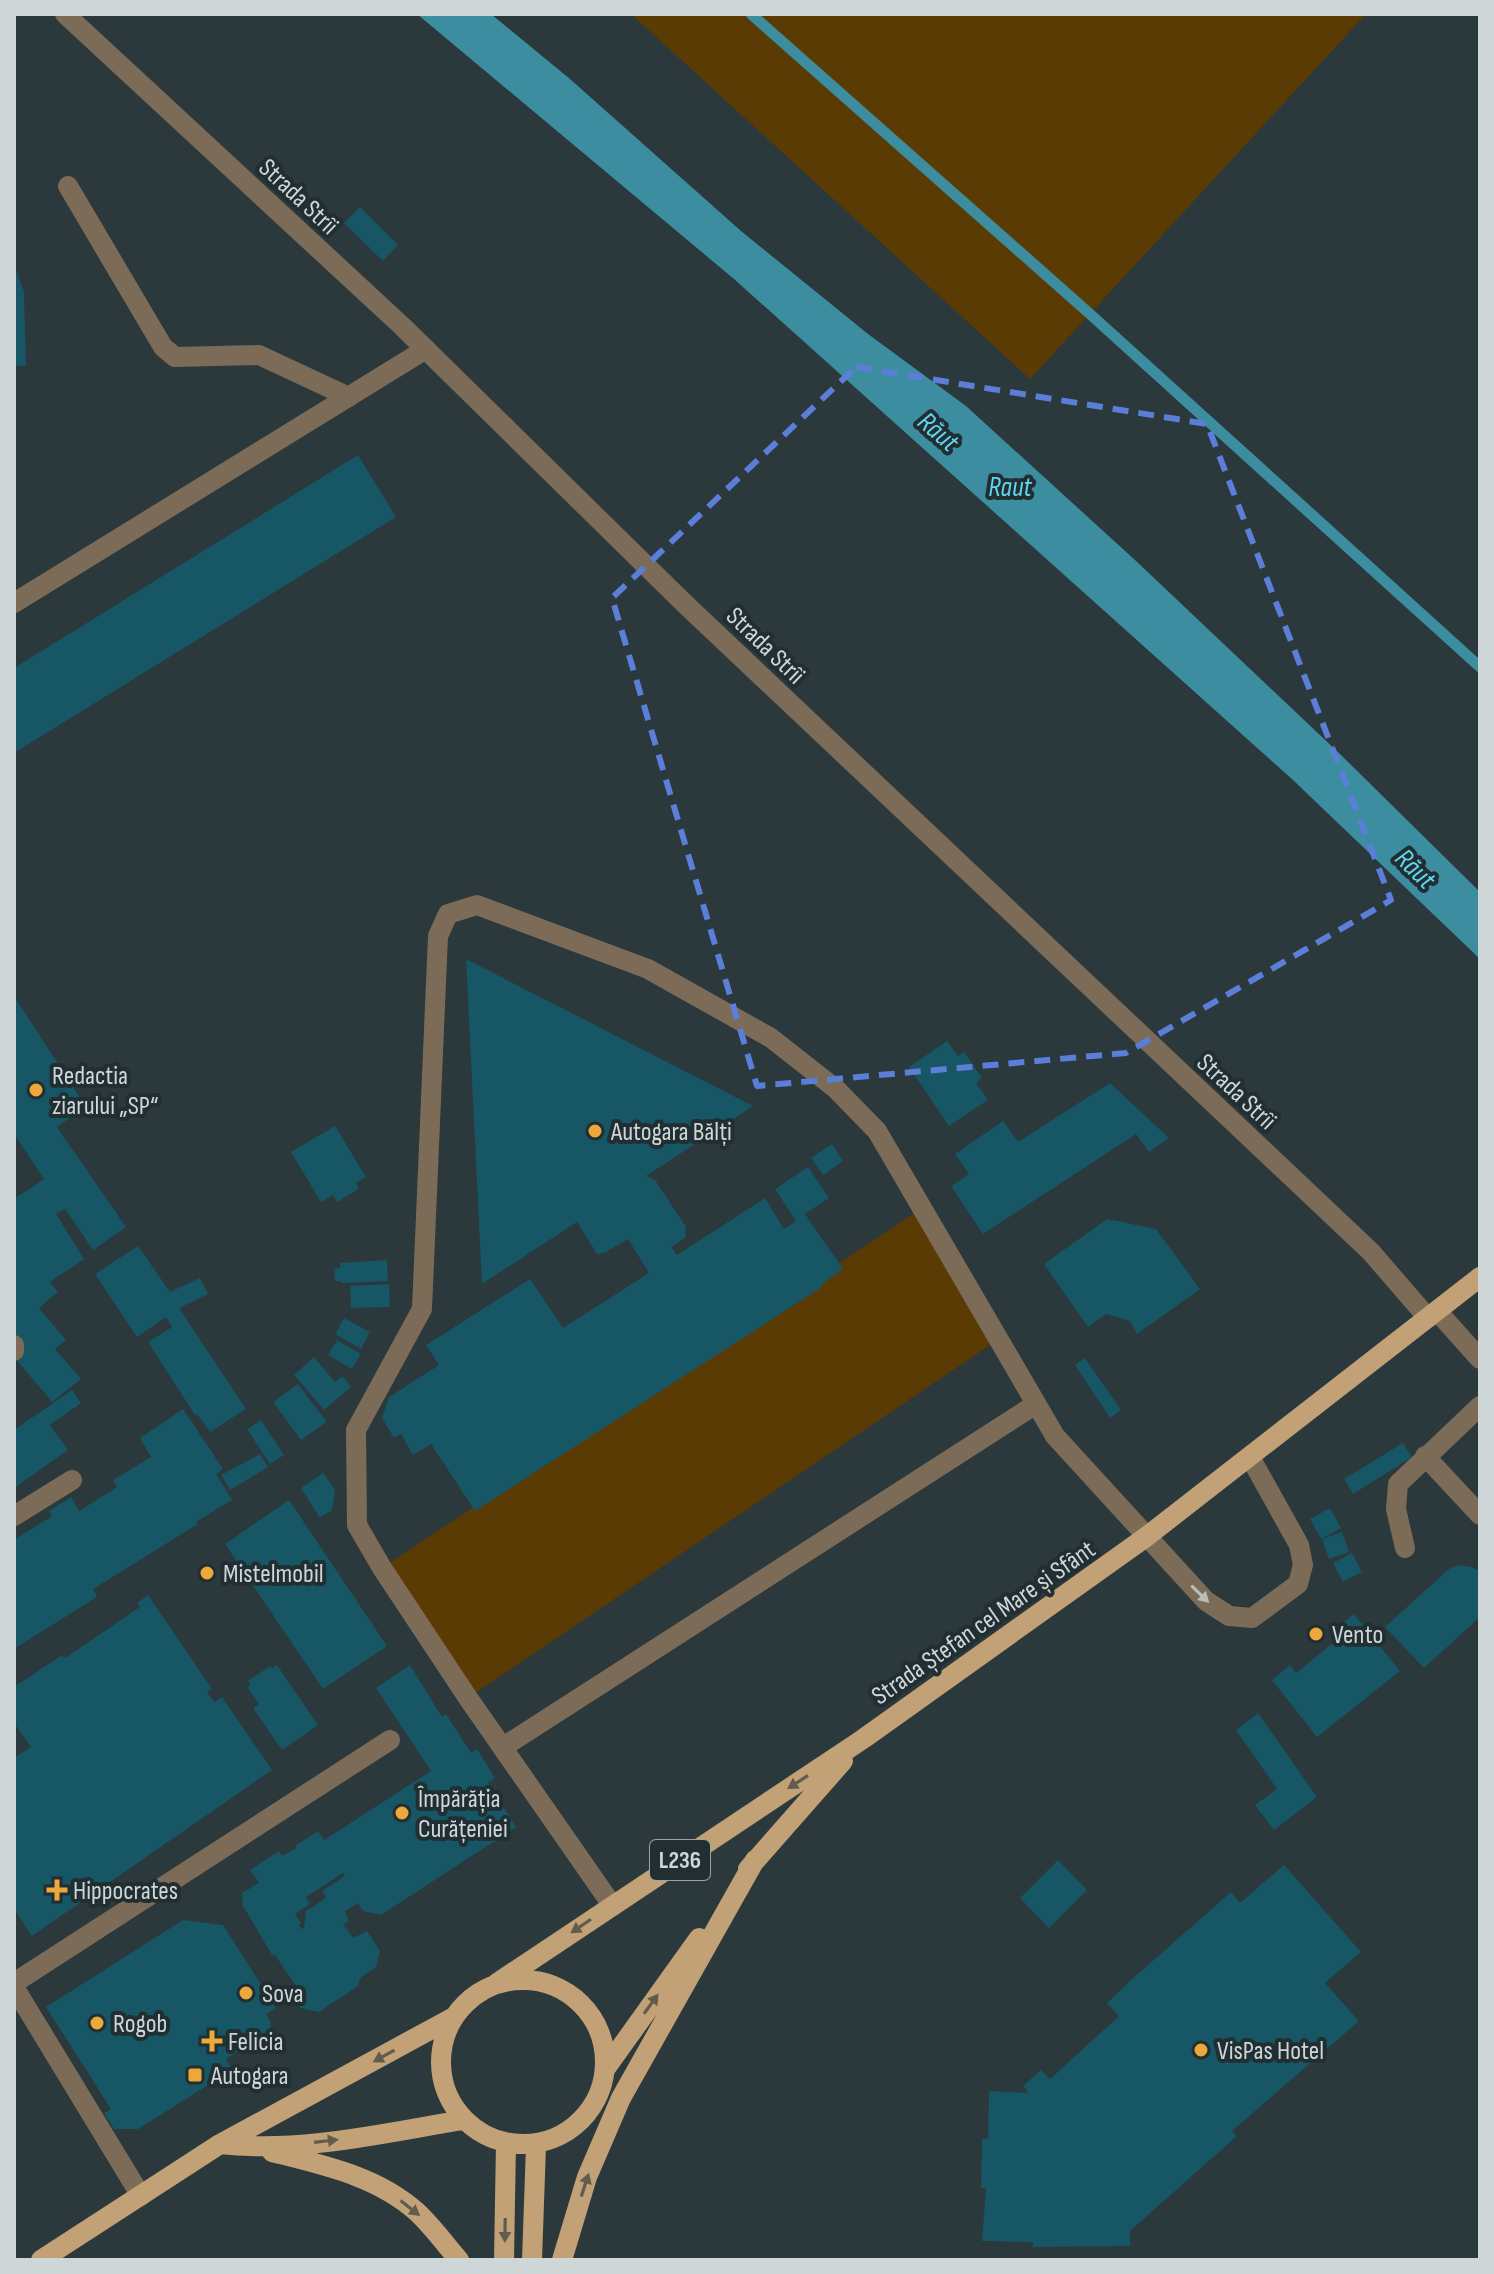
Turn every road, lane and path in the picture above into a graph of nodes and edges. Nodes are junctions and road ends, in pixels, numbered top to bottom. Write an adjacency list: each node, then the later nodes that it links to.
1 (65, 14): 3 (street, Strada Strîi)
2 (68, 186): 4 (street)
3 (426, 349): 4 (street); 7 (street, Strada Strîi)
4 (349, 397): 5 (street)
5 (14, 603)
6 (1480, 1277): 7 (main road, Strada Ștefan cel Mare și Sfânt)
7 (1432, 1315): 8 (street, Strada Strîi); 12 (main road, Strada Ștefan cel Mare și Sfânt)
8 (1480, 1359)
9 (1036, 1404): 16 (street); 20 (street); 20 (street)
10 (1478, 1412): 11 (street)
11 (1425, 1456): 14 (street); 17 (street)
12 (1250, 1457): 16 (main road, Strada Ștefan cel Mare și Sfânt); 16 (street, one-way to 12)
13 (72, 1480): 15 (street)
14 (1480, 1515)
15 (14, 1516)
16 (1146, 1537): 18 (main road, Strada Ștefan cel Mare și Sfânt)
17 (1405, 1548)
18 (863, 1739): 21 (main road, L236); 22 (main road, Strada Ștefan cel Mare și Sfânt / L236, one-way to 22)
19 (390, 1740): 24 (street)
20 (503, 1747): 22 (street)
21 (755, 1860): 26 (main road, L236, one-way to 21); 37 (main road, one-way to 21)
22 (612, 1905): 23 (main road, Strada Ștefan cel Mare și Sfânt / L236, one-way to 23)
23 (497, 1983): 25 (main road, L236); 26 (main road)
24 (14, 1985): 32 (street)
25 (452, 2018): 27 (main road); 29 (main road, one-way to 29)
26 (606, 2068): 30 (main road, L236)
27 (463, 2120): 28 (main road); 31 (main road, one-way to 27)
28 (506, 2143): 30 (main road); 35 (main road, one-way to 35)
29 (220, 2144): 31 (main road); 32 (main road)
30 (536, 2146): 36 (main road)
31 (261, 2149): 34 (main road, one-way to 34)
32 (141, 2196): 33 (main road)
33 (41, 2260)
34 (459, 2260)
35 (504, 2260)
36 (532, 2260)
37 (562, 2260)

